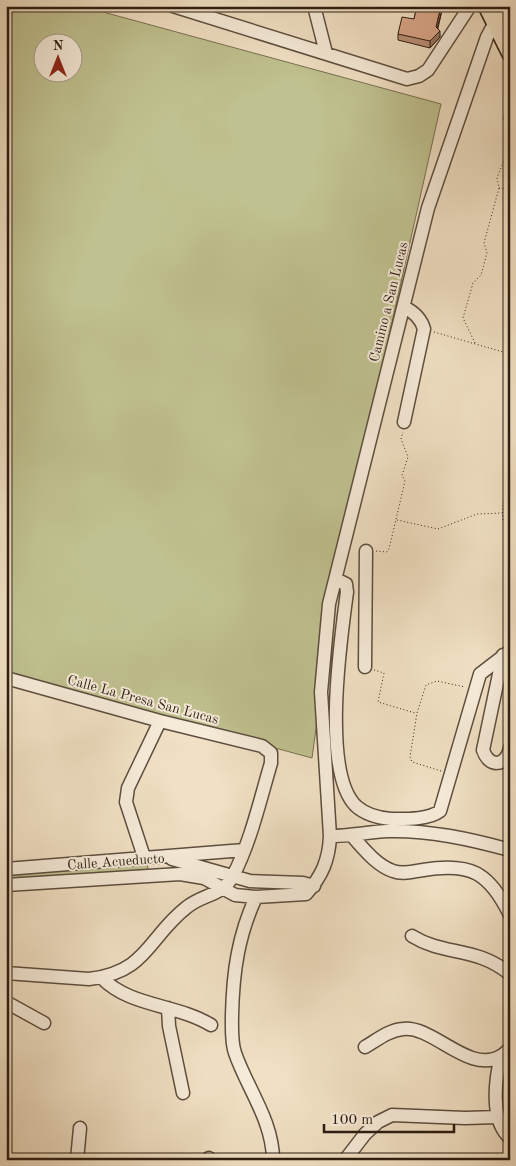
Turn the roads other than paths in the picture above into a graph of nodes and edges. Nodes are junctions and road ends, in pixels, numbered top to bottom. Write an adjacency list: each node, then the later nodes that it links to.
1 (314, 6): 6 (street)
2 (470, 6): 6 (street)
3 (486, 6): 5 (main road)
4 (176, 7): 6 (street)
5 (502, 22): 7 (main road); 8 (street, Camino a San Lucas)
6 (326, 53)
7 (510, 54)
8 (404, 307): 9 (street); 11 (street, Camino a San Lucas)
9 (404, 422)
10 (366, 551): 12 (street)
11 (341, 582): 12 (street); 13 (street); 19 (street, Camino a San Lucas)
12 (364, 592): 14 (street)
13 (506, 653): 15 (street)
14 (365, 667)
15 (505, 671): 18 (street)
16 (6, 678): 17 (street, Calle La Presa San Lucas)
17 (160, 721): 21 (street, Calle La Presa San Lucas); 23 (street)
18 (510, 748)
19 (330, 836): 20 (street); 28 (street, Camino a San Lucas)
20 (352, 836): 22 (street); 33 (street)
21 (244, 850): 23 (street, Calle Acueducto); 26 (street)
22 (510, 850)
23 (152, 857): 24 (street, Calle Acueducto); 25 (street); 26 (street, Calle Acueducto)
24 (6, 869)
25 (156, 874): 27 (street, Calle Acueducto); 30 (street, Calle Acueducto)
26 (233, 877): 29 (street, Calle Acueducto); 30 (street)
27 (6, 885)
28 (314, 886): 29 (street, Calle Acueducto)
29 (274, 889): 31 (street)
30 (229, 892): 31 (street); 32 (street); 37 (street)
31 (256, 897): 32 (street)
32 (248, 915): 49 (street)
33 (510, 915)
34 (412, 936): 36 (street)
35 (6, 973): 37 (street)
36 (510, 974)
37 (102, 978): 39 (street)
38 (6, 1002): 40 (street)
39 (168, 1008): 41 (street); 44 (street)
40 (44, 1023)
41 (211, 1025)
42 (365, 1048): 43 (street)
43 (505, 1053): 45 (street)
44 (183, 1093)
45 (498, 1117): 47 (street); 50 (street)
46 (80, 1128): 48 (street)
47 (510, 1138)
48 (77, 1160)
49 (273, 1160)
50 (345, 1160)

